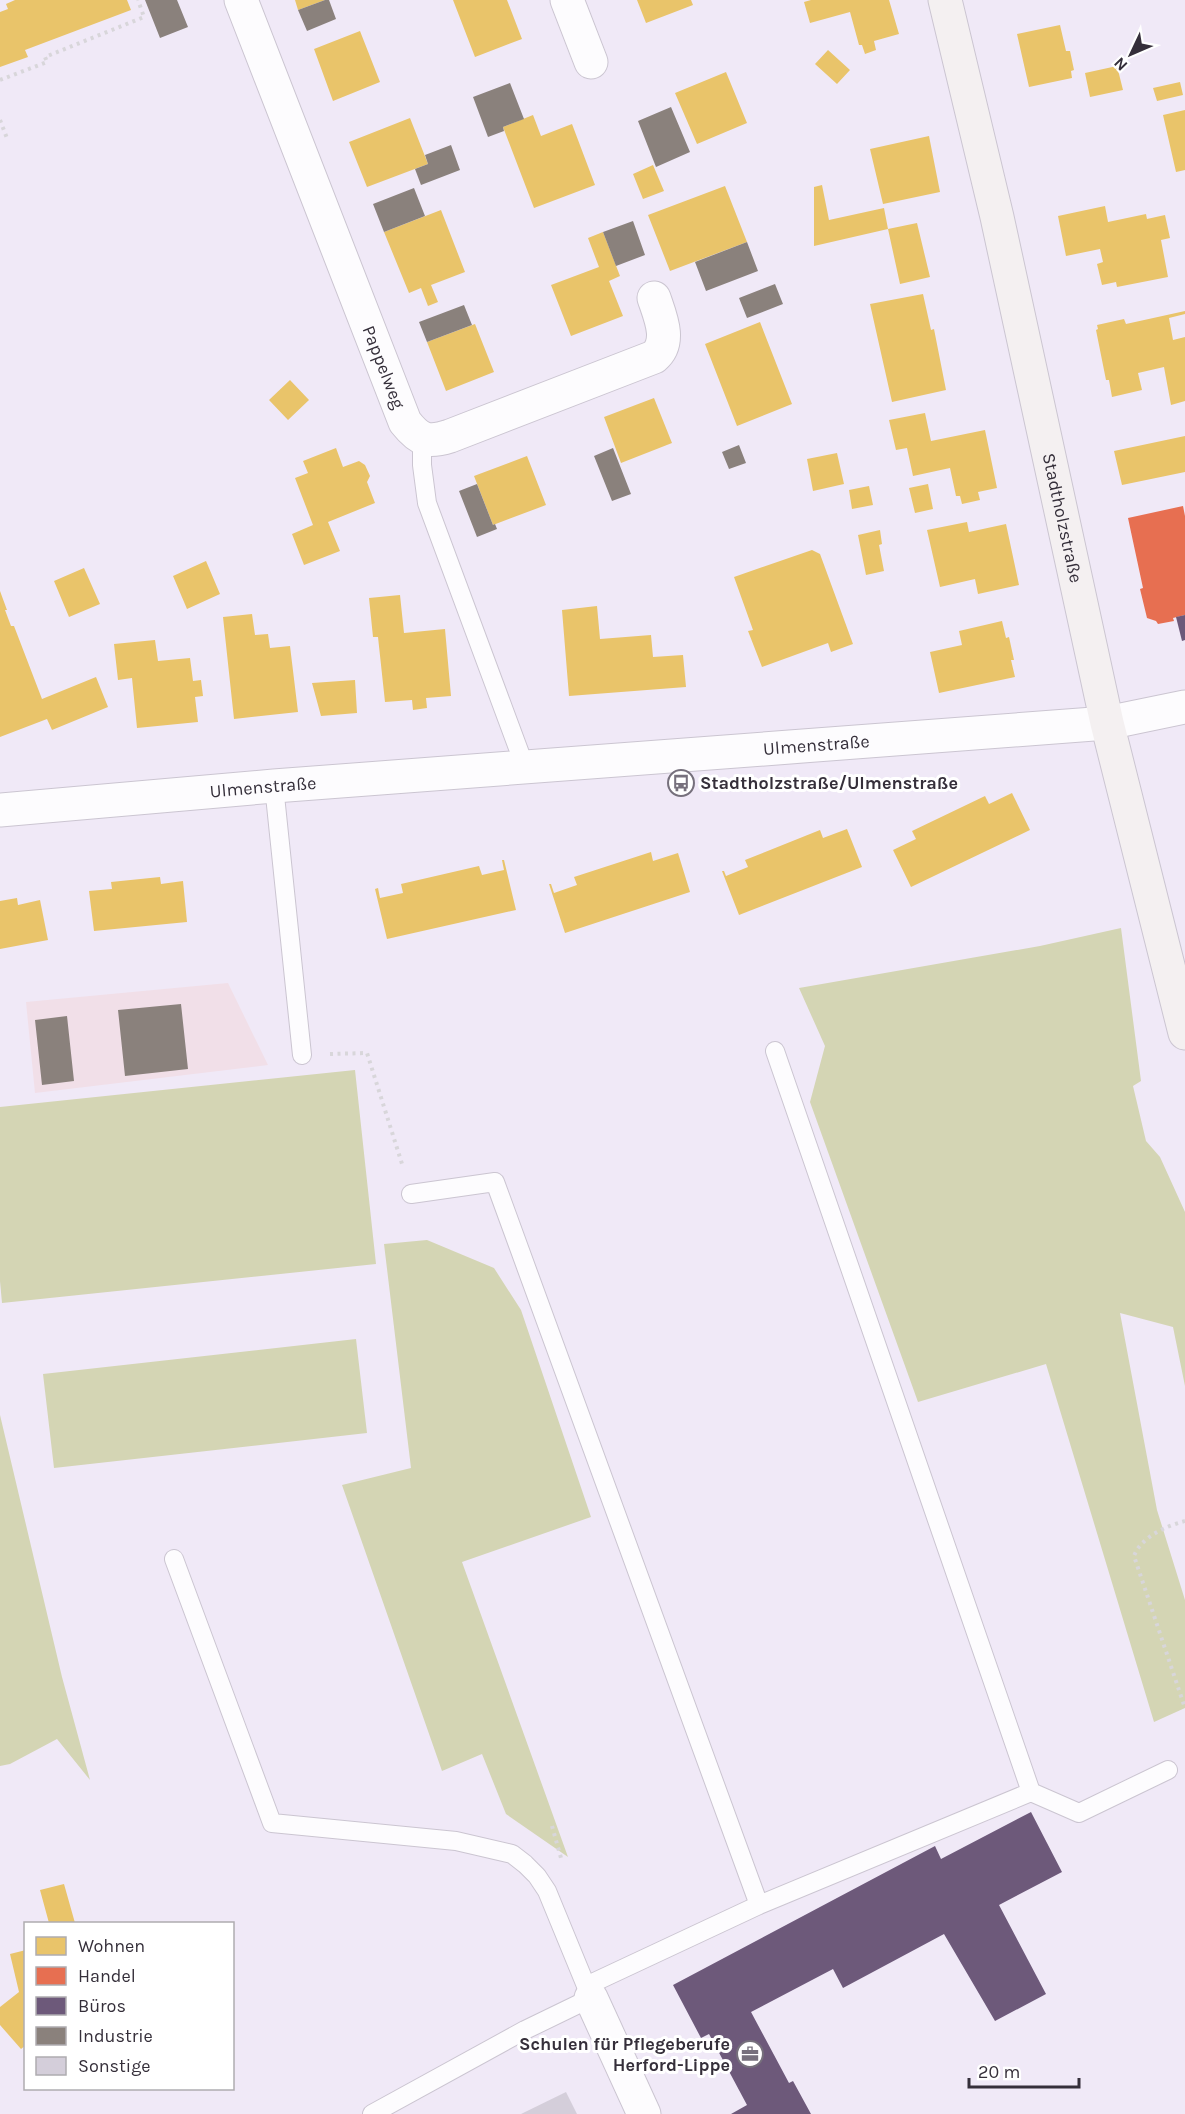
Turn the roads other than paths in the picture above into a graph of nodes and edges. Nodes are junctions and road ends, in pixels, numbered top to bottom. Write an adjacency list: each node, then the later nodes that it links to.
1 (240, 0): 6 (street, Pappelweg)
2 (567, 0): 4 (street)
3 (945, 0): 8 (street, Stadtholzstraße)
4 (591, 62)
5 (654, 298): 6 (street)
6 (422, 438): 9 (lane)
7 (1185, 707): 8 (street, Ulmenstraße)
8 (1107, 723): 9 (street, Ulmenstraße); 12 (street, Stadtholzstraße)
9 (525, 767): 10 (street, Ulmenstraße)
10 (274, 786): 11 (street, Ulmenstraße); 14 (lane)
11 (0, 810)
12 (1185, 1033)
13 (775, 1051): 18 (lane)
14 (302, 1055)
15 (411, 1194): 19 (lane)
16 (174, 1558): 20 (lane)
17 (1168, 1770): 18 (lane)
18 (1031, 1792): 19 (lane)
19 (759, 1905): 20 (lane)
20 (589, 1992): 21 (lane); 22 (street)
21 (372, 2114)
22 (644, 2114)

